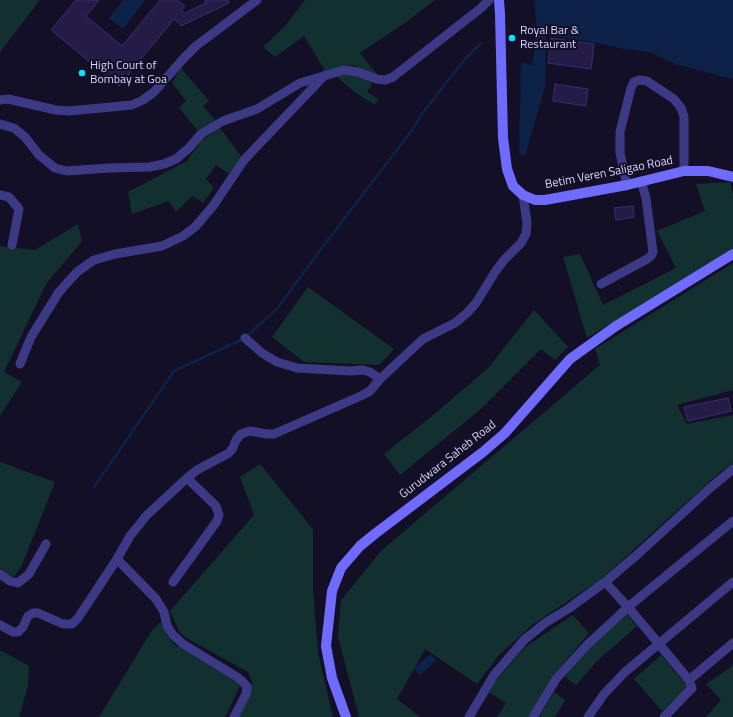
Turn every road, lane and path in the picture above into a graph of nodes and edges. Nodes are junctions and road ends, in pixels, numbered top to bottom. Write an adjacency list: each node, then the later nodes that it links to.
1 (257, 0): 5 (street)
2 (489, 0): 4 (street)
3 (498, 0): 12 (street)
4 (326, 74): 6 (street); 17 (street)
5 (0, 100)
6 (0, 124)
7 (684, 171): 8 (street, Betim Veren Saligao Road); 9 (street, Betim Veren Saligao Road); 10 (street)
8 (733, 177)
9 (642, 181): 10 (street, Betim Veren Saligao Road); 15 (street)
10 (627, 185): 12 (street, Betim Veren Saligao Road)
11 (0, 195): 13 (street)
12 (523, 195): 18 (street)
13 (12, 245)
14 (733, 254): 34 (street, Gurudwara Saheb Road)
15 (601, 284)
16 (245, 338): 18 (street)
17 (20, 364)
18 (380, 378): 20 (street)
19 (733, 469): 26 (street)
20 (186, 478): 23 (street); 25 (street)
21 (733, 521): 28 (street)
22 (46, 544): 24 (street)
23 (117, 559): 29 (street); 33 (street)
24 (0, 574)
25 (173, 582)
26 (605, 582): 28 (street); 35 (street)
27 (733, 582): 30 (street)
28 (628, 607): 30 (street); 36 (street)
29 (0, 625)
30 (658, 644): 32 (street); 37 (street)
31 (733, 644): 32 (street)
32 (688, 680): 38 (street)
33 (234, 717)
34 (346, 717)
35 (469, 717)
36 (534, 717)
37 (588, 717)
38 (664, 717)

